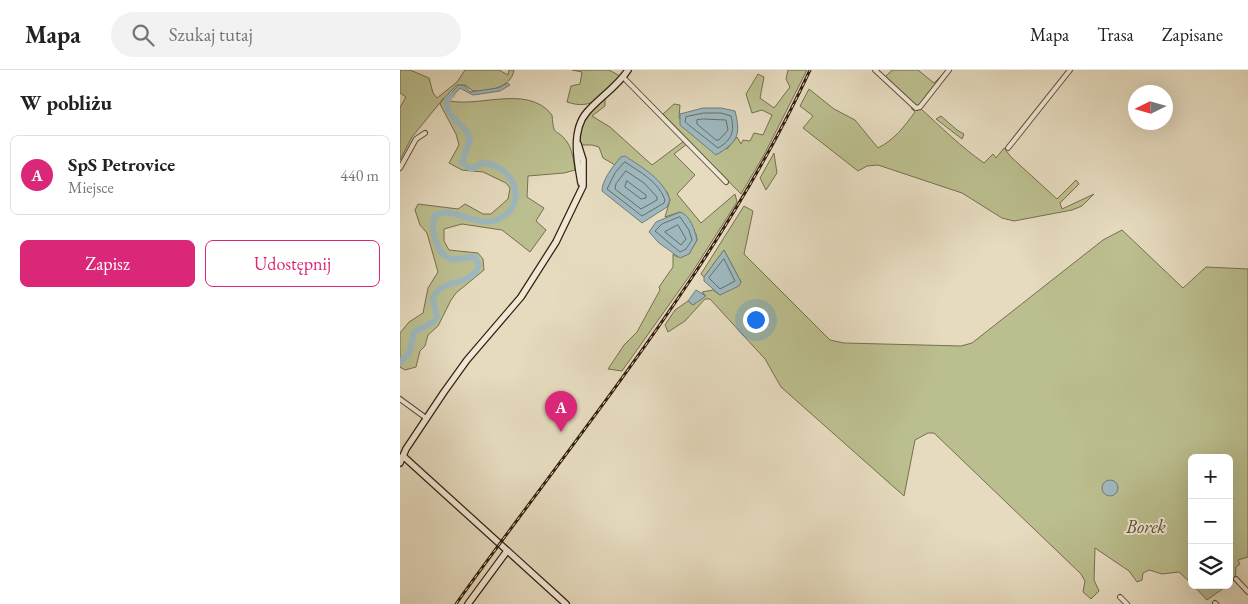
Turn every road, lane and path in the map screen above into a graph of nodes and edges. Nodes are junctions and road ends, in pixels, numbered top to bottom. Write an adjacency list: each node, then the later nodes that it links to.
1 (628, 70): 5 (main road)
2 (875, 70): 3 (street)
3 (949, 70)
4 (1070, 70): 7 (street)
5 (624, 77): 9 (street); 11 (main road)
6 (425, 133): 8 (street)
7 (1008, 148)
8 (400, 168)
9 (726, 182)
10 (400, 399): 11 (street)
11 (426, 418): 12 (main road)
12 (403, 456): 13 (main road); 14 (main road)
13 (400, 463)
14 (507, 551): 18 (main road); 19 (main road)
15 (1236, 579): 16 (street)
16 (1248, 592)
17 (1120, 597): 20 (street)
18 (468, 604)
19 (566, 604)
20 (1127, 604)

